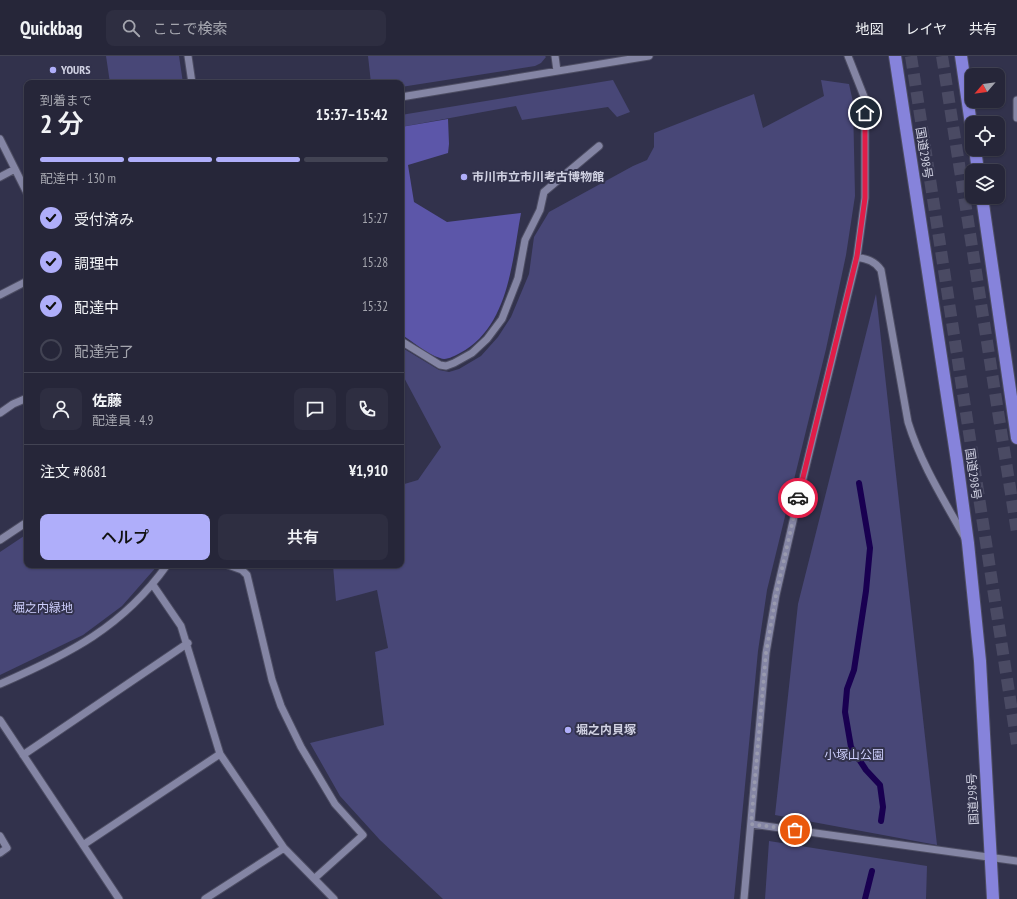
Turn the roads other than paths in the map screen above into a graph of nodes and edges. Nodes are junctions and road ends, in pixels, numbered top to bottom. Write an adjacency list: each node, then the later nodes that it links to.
1 (188, 56): 8 (street)
2 (555, 56): 7 (street)
3 (649, 56): 7 (street)
4 (848, 56): 19 (street)
5 (895, 56): 28 (highway, 国道298号)
6 (961, 56): 11 (highway)
7 (557, 71): 9 (street)
8 (192, 80)
9 (404, 96)
10 (1017, 100): 12 (street)
11 (970, 116)
12 (1017, 118)
13 (0, 139): 15 (street)
14 (599, 146): 22 (street)
15 (15, 169): 16 (street); 17 (street)
16 (0, 177)
17 (24, 187)
18 (983, 204): 25 (highway)
19 (857, 256): 28 (street); 37 (street)
20 (24, 283): 21 (street)
21 (0, 295)
22 (404, 343)
23 (24, 399): 24 (street)
24 (0, 413)
25 (1017, 438)
26 (24, 524): 27 (street)
27 (0, 540)
28 (968, 543): 42 (highway, 国道298号)
29 (165, 568): 31 (street)
30 (236, 568): 44 (street)
31 (153, 585): 32 (street); 33 (street)
32 (188, 643): 35 (street); 36 (street)
33 (0, 684)
34 (0, 720): 36 (street)
35 (220, 754): 39 (street); 40 (street)
36 (23, 755): 39 (street)
37 (751, 824): 42 (street); 48 (street)
38 (0, 836): 41 (street)
39 (83, 845): 45 (street)
40 (284, 848): 44 (street); 46 (street)
41 (0, 853)
42 (990, 859): 43 (street); 49 (highway, 国道298号)
43 (1017, 861)
44 (315, 878): 47 (street)
45 (119, 899)
46 (205, 899)
47 (334, 899)
48 (744, 899)
49 (993, 899)

